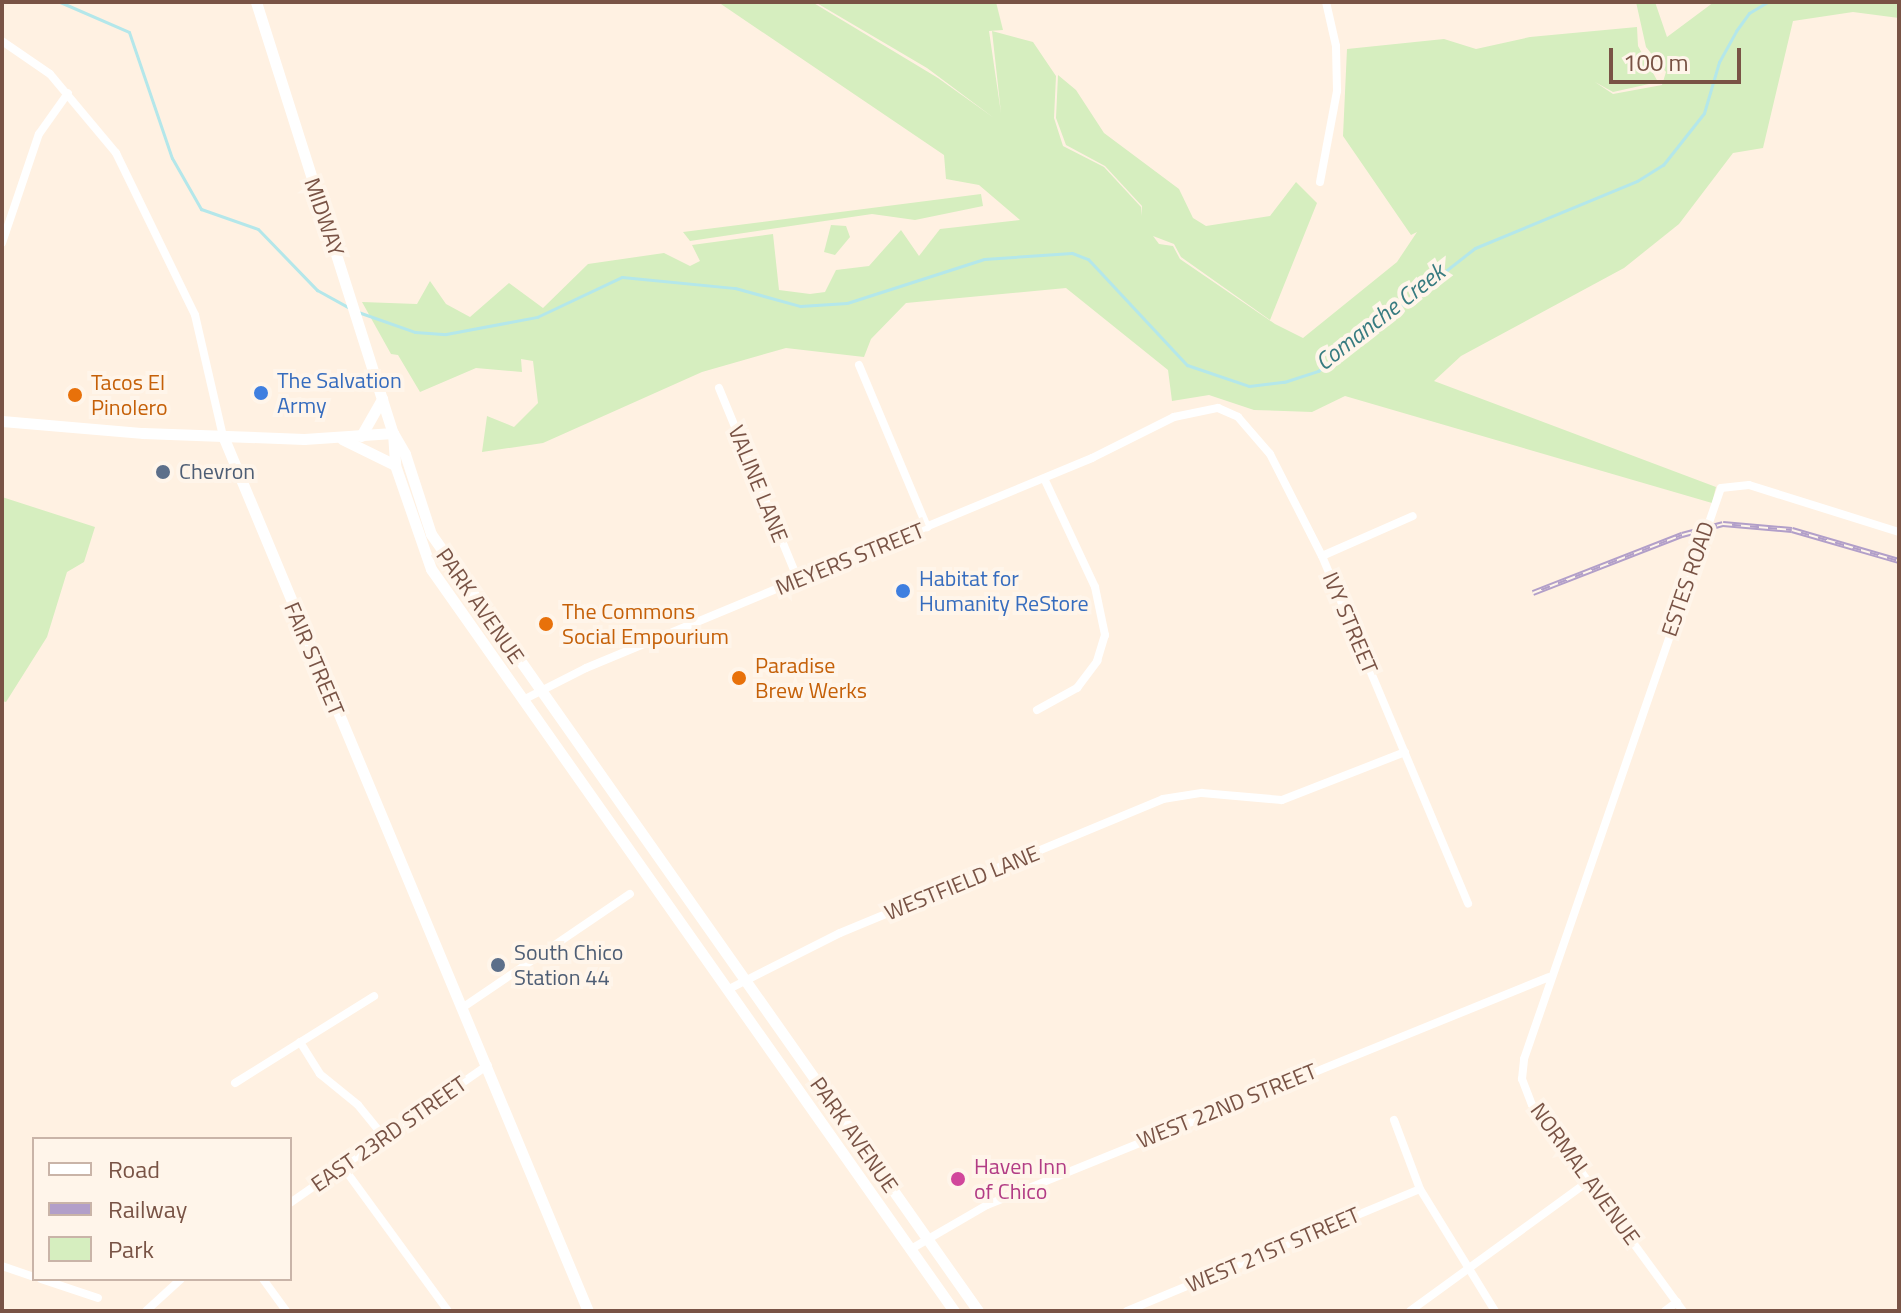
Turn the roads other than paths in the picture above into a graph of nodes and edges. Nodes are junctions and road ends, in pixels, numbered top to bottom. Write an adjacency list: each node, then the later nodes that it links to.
1 (256, 2): 9 (main road, MIDWAY)
2 (1326, 2): 5 (street)
3 (2, 41): 4 (street, FAIR STREET)
4 (68, 93): 6 (street); 13 (street, FAIR STREET)
5 (1320, 182)
6 (2, 243)
7 (859, 365): 19 (street)
8 (719, 388): 22 (street, VALINE LANE)
9 (382, 399): 12 (main road, MIDWAY); 14 (main road)
10 (1174, 417): 17 (street, MEYERS STREET); 21 (street, IVY STREET)
11 (2, 421): 13 (main road)
12 (393, 433): 14 (main road); 16 (main road, PARK AVENUE); 23 (main road, PARK AVENUE)
13 (223, 436): 15 (main road); 34 (main road, FAIR STREET)
14 (361, 436): 15 (main road)
15 (341, 438): 16 (main road)
16 (395, 465): 24 (main road, PARK AVENUE)
17 (1044, 478): 19 (street, MEYERS STREET); 25 (street)
18 (1413, 516): 21 (street)
19 (927, 527): 22 (street, MEYERS STREET)
20 (1899, 532): 27 (street, ESTES ROAD)
21 (1322, 556): 26 (street, IVY STREET)
22 (798, 580): 23 (street, MEYERS STREET)
23 (540, 690): 24 (street, MEYERS STREET); 31 (main road, PARK AVENUE)
24 (525, 699): 32 (main road, PARK AVENUE)
25 (1037, 710)
26 (1405, 752): 29 (street, IVY STREET); 31 (street, WESTFIELD LANE)
27 (1595, 845): 30 (street, NORMAL AVENUE)
28 (630, 894): 34 (street)
29 (1468, 904)
30 (1549, 977): 41 (street, NORMAL AVENUE); 44 (street, WEST 22ND STREET)
31 (744, 978): 32 (street, WESTFIELD LANE); 44 (main road, PARK AVENUE)
32 (729, 989): 45 (main road, PARK AVENUE)
33 (374, 996): 35 (street)
34 (462, 1008): 36 (main road, FAIR STREET)
35 (300, 1042): 37 (street); 39 (street)
36 (488, 1065): 39 (street, EAST 23RD STREET); 57 (main road, FAIR STREET)
37 (235, 1083)
38 (1394, 1120): 42 (street)
39 (384, 1137): 40 (street, EAST 23RD STREET)
40 (343, 1167): 43 (street, EAST 23RD STREET); 56 (street)
41 (1589, 1181): 47 (street); 53 (street, NORMAL AVENUE)
42 (1420, 1189): 47 (street); 60 (street, WEST 21ST STREET)
43 (292, 1202)
44 (927, 1238): 45 (street, WEST 22ND STREET); 59 (main road, PARK AVENUE)
45 (911, 1249): 58 (main road, PARK AVENUE)
46 (2, 1266): 48 (street)
47 (1465, 1271): 61 (street); 62 (street)
48 (32, 1276)
49 (47, 1281): 52 (street)
50 (179, 1281): 54 (street)
51 (264, 1281): 55 (street)
52 (98, 1298)
53 (1677, 1302): 63 (street); 64 (street, NORMAL AVENUE)
54 (146, 1311)
55 (286, 1311)
56 (448, 1311)
57 (588, 1311)
58 (954, 1311)
59 (978, 1311)
60 (1127, 1311)
61 (1410, 1311)
62 (1495, 1311)
63 (1665, 1311)
64 (1683, 1311)

